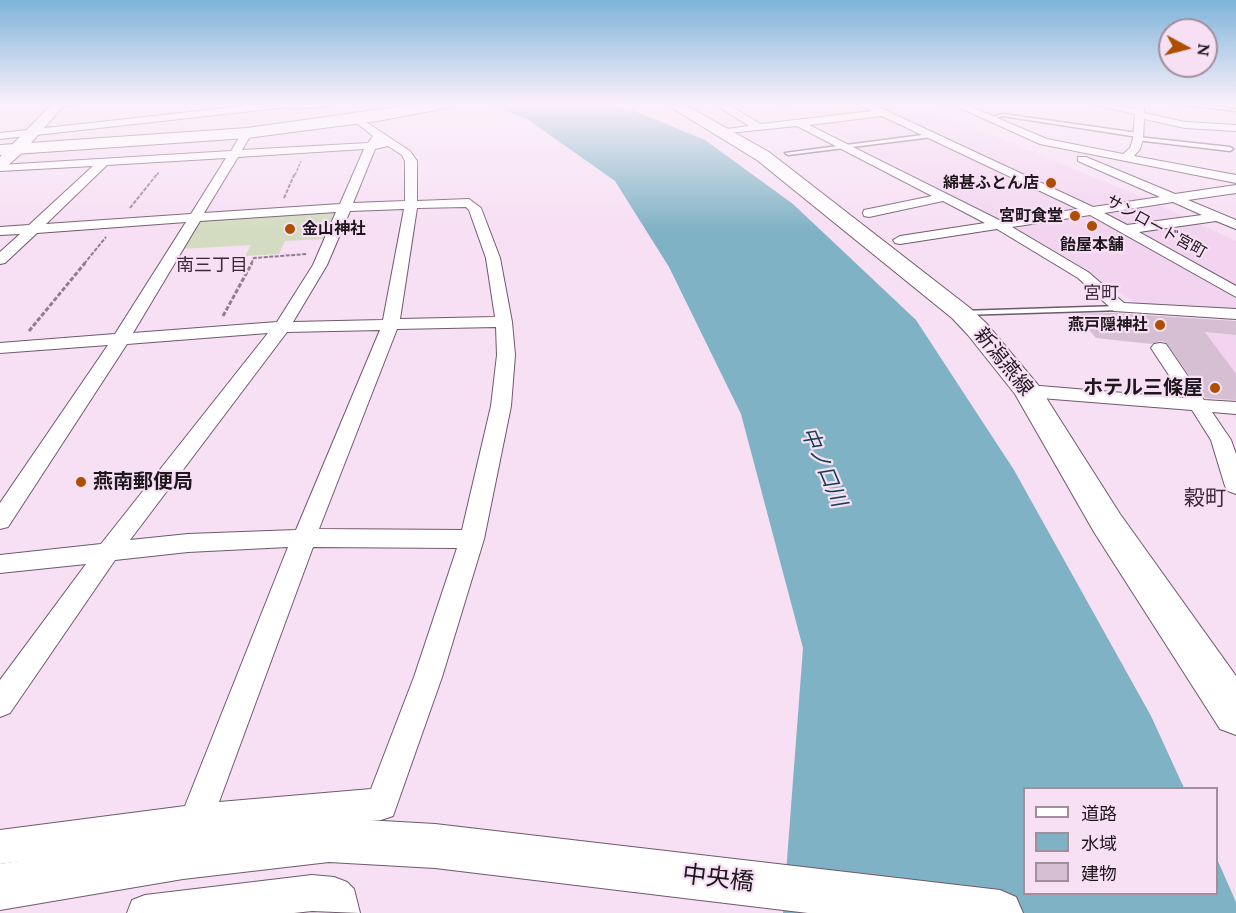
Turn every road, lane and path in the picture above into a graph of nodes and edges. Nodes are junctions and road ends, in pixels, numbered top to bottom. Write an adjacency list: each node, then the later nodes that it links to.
1 (21, 146): 16 (street)
2 (64, 146): 16 (main road)
3 (121, 146): 24 (street)
4 (239, 146): 20 (street)
5 (336, 146): 18 (street)
6 (373, 146): 31 (street)
7 (394, 146): 30 (street)
8 (746, 146): 50 (main road, 新潟燕線)
9 (843, 146): 10 (lane); 19 (lane); 28 (street)
10 (846, 146)
11 (951, 146): 32 (street, サンロード宮町)
12 (1053, 146): 29 (street)
13 (1062, 146): 23 (street)
14 (1136, 146): 23 (street)
15 (1233, 147): 21 (lane)
16 (18, 149): 17 (main road); 25 (street)
17 (0, 150)
18 (306, 150): 20 (street); 33 (path)
19 (788, 153)
20 (234, 154): 22 (street); 36 (street)
21 (1236, 157)
22 (171, 158): 24 (street); 37 (path)
23 (1125, 158): 26 (street)
24 (104, 161): 25 (street); 40 (street)
25 (0, 166)
26 (1236, 179)
27 (1236, 189): 29 (street)
28 (945, 197): 34 (street); 38 (street)
29 (1176, 198): 32 (street); 35 (street)
30 (411, 204): 31 (street); 52 (street); 53 (street)
31 (345, 208): 33 (street); 44 (street)
32 (1090, 210): 38 (street); 41 (street, サンロード宮町)
33 (277, 213): 36 (street)
34 (869, 213)
35 (1219, 217): 39 (street); 41 (street)
36 (196, 219): 37 (street); 56 (street)
37 (117, 225): 40 (street); 57 (path)
38 (999, 225): 43 (street); 49 (street)
39 (1236, 225)
40 (32, 229): 42 (street); 45 (street)
41 (1124, 230): 47 (street, サンロード宮町)
42 (0, 231)
43 (900, 240)
44 (325, 252): 54 (street); 55 (path)
45 (0, 260)
46 (1236, 280): 47 (street)
47 (1218, 282): 48 (street, サンロード宮町)
48 (1236, 292)
49 (1120, 308): 50 (lane); 51 (street)
50 (961, 313): 59 (main road, 新潟燕線)
51 (1236, 314)
52 (504, 322): 53 (street); 65 (street)
53 (391, 323): 54 (street); 64 (street)
54 (282, 327): 55 (street); 66 (street)
55 (215, 332): 56 (street)
56 (121, 339): 57 (street); 63 (street)
57 (8, 348)
58 (1160, 348): 60 (street)
59 (1028, 390): 60 (street); 69 (main road, 新潟燕線)
60 (1199, 404): 61 (street); 62 (street)
61 (1236, 408)
62 (1236, 486)
63 (0, 521)
64 (304, 538): 65 (street); 66 (street); 70 (street)
65 (472, 539): 70 (street)
66 (106, 554): 67 (street); 68 (street)
67 (0, 564)
68 (0, 704)
69 (1236, 714)
70 (196, 821): 71 (street)
71 (0, 847)
72 (0, 886): 75 (street, 中央橋)
73 (145, 913): 74 (street)
74 (342, 913)
75 (1000, 913)

